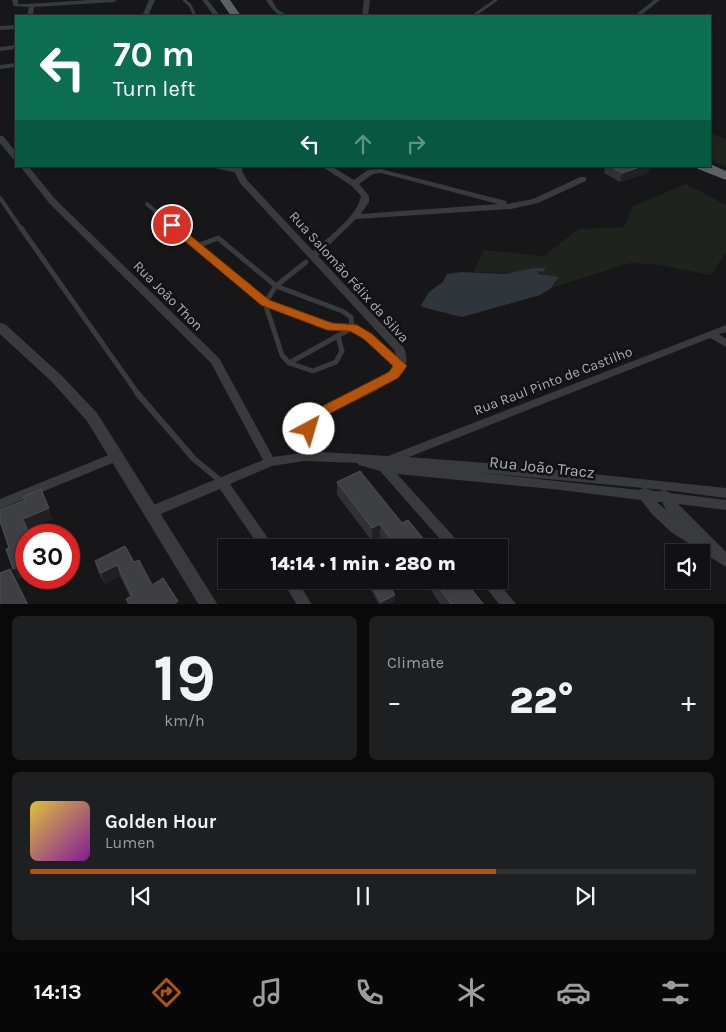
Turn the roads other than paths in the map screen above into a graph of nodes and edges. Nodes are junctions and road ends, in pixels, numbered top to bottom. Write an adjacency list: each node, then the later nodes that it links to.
1 (15, 0): 11 (street)
2 (114, 0): 11 (street)
3 (152, 0): 13 (street)
4 (184, 0): 14 (lane)
5 (205, 0): 15 (street)
6 (225, 0): 16 (highway)
7 (269, 0): 17 (street)
8 (367, 0): 18 (street)
9 (496, 0): 19 (lane)
10 (657, 0): 20 (street)
11 (32, 5): 12 (street)
12 (30, 15)
13 (145, 15)
14 (195, 15)
15 (216, 15)
16 (235, 15)
17 (283, 15)
18 (365, 15)
19 (474, 15)
20 (638, 15)
21 (15, 27): 22 (street)
22 (0, 28)
23 (15, 47): 24 (street)
24 (0, 48)
25 (15, 65): 26 (street)
26 (0, 67)
27 (0, 138): 28 (street)
28 (15, 156)
29 (25, 167): 57 (street, Rua João Thon)
30 (223, 167): 33 (lane)
31 (327, 167): 36 (street)
32 (705, 167): 34 (highway)
33 (239, 169): 44 (street, Rua Salomão Félix da Silva)
34 (726, 176)
35 (583, 179): 40 (street)
36 (354, 184): 37 (street); 42 (street)
37 (464, 192): 40 (street); 41 (street)
38 (0, 198): 59 (lane)
39 (147, 204): 43 (lane)
40 (511, 206): 41 (street)
41 (446, 209): 42 (street)
42 (354, 217): 44 (street)
43 (197, 246): 45 (lane); 46 (lane)
44 (309, 259): 45 (lane); 54 (street, Rua Salomão Félix da Silva)
45 (276, 286): 46 (lane); 47 (lane)
46 (265, 303): 47 (lane); 53 (lane)
47 (352, 328): 51 (lane); 54 (lane)
48 (726, 328): 50 (street, Rua Raul Pinto de Castilho)
49 (1, 330): 56 (street)
50 (712, 334): 52 (street); 58 (street, Rua Raul Pinto de Castilho)
51 (338, 336): 53 (lane); 53 (lane)
52 (726, 344)
53 (289, 363)
54 (400, 366): 55 (street, Rua Salomão Félix da Silva)
55 (318, 456): 57 (street, Rua João Tracz); 58 (street, Rua João Tracz)
56 (116, 457): 63 (street); 65 (street)
57 (270, 462): 59 (street, Rua João Tracz)
58 (387, 464): 60 (street, Rua João Tracz); 67 (street)
59 (222, 482): 65 (street, Rua João Tracz); 66 (street)
60 (643, 489): 61 (street, Rua João Tracz); 68 (street)
61 (663, 491): 62 (street, Rua João Tracz); 64 (street, Rua João Tracz); 68 (street)
62 (726, 494)
63 (0, 504)
64 (726, 505)
65 (151, 512): 71 (street)
66 (262, 539)
67 (450, 539)
68 (722, 557)
69 (295, 589): 72 (street)
70 (496, 589): 73 (street)
71 (209, 604)
72 (305, 604)
73 (510, 604)

